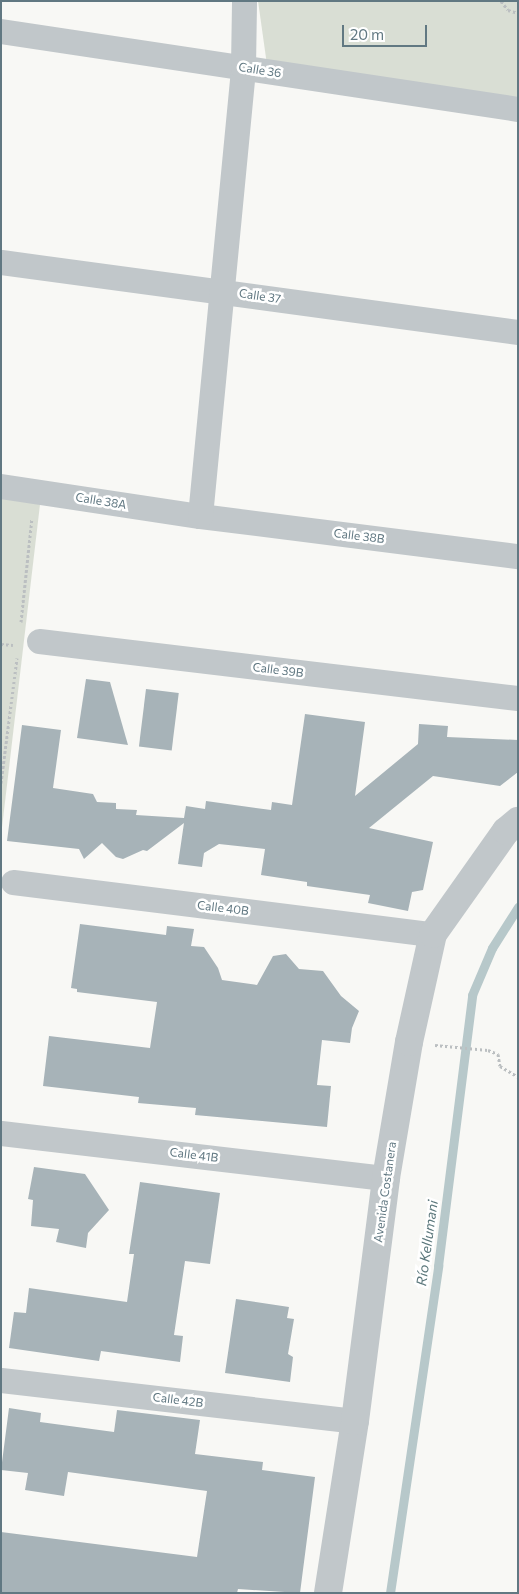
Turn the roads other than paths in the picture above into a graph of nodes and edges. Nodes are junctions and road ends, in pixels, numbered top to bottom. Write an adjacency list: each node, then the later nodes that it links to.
1 (244, 1): 3 (street)
2 (1, 31): 3 (street, Calle 36)
3 (243, 67): 4 (street, Calle 36); 6 (street)
4 (518, 109)
5 (1, 262): 6 (street, Calle 37)
6 (223, 291): 7 (street, Calle 37); 9 (street)
7 (518, 332)
8 (1, 486): 9 (street, Calle 38A)
9 (200, 516): 10 (street, Calle 38B)
10 (518, 556)
11 (39, 641): 12 (street, Calle 39B)
12 (518, 698)
13 (518, 821): 15 (street, Avenida Costanera)
14 (13, 882): 15 (street, Calle 40B)
15 (433, 934): 17 (street, Avenida Costanera)
16 (1, 1133): 17 (street, Calle 41B)
17 (386, 1178): 19 (street, Avenida Costanera)
18 (1, 1380): 19 (street, Calle 42B)
19 (355, 1421): 20 (street, Avenida Costanera)
20 (328, 1593)

